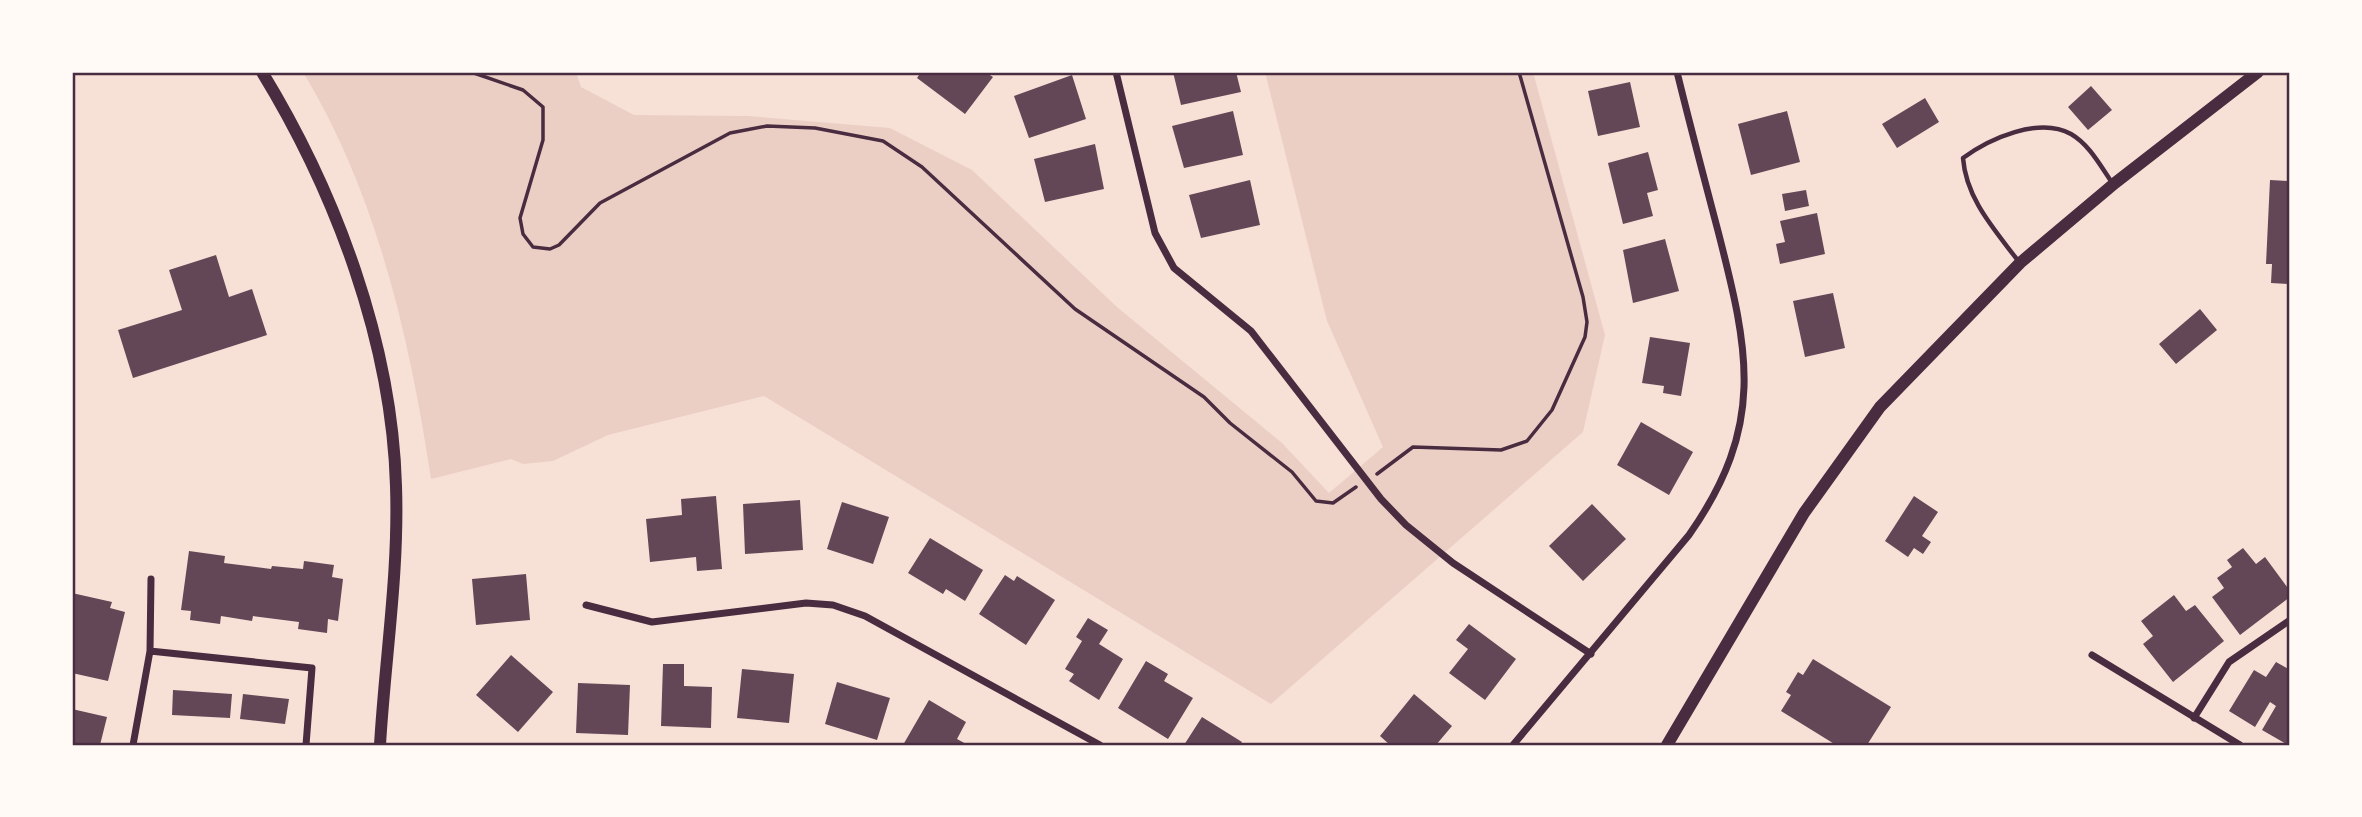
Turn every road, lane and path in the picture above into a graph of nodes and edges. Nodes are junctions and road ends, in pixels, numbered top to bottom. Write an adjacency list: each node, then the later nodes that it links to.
1 (262, 72): 19 (main road)
2 (471, 72): 9 (path)
3 (1116, 72): 9 (street)
4 (1519, 72): 9 (path)
5 (1676, 72): 14 (street)
6 (2258, 72): 7 (main road)
7 (2113, 184): 8 (main road); 8 (lane)
8 (2020, 263): 22 (main road)
9 (1366, 480): 14 (street)
10 (151, 579): 13 (street)
11 (586, 605): 20 (street)
12 (2290, 620): 16 (street)
13 (150, 652): 17 (street); 18 (street)
14 (1591, 654): 21 (street)
15 (2092, 654): 16 (street)
16 (2194, 718): 23 (street)
17 (133, 745)
18 (306, 745)
19 (380, 745)
20 (1100, 745)
21 (1514, 745)
22 (1667, 745)
23 (2240, 745)

